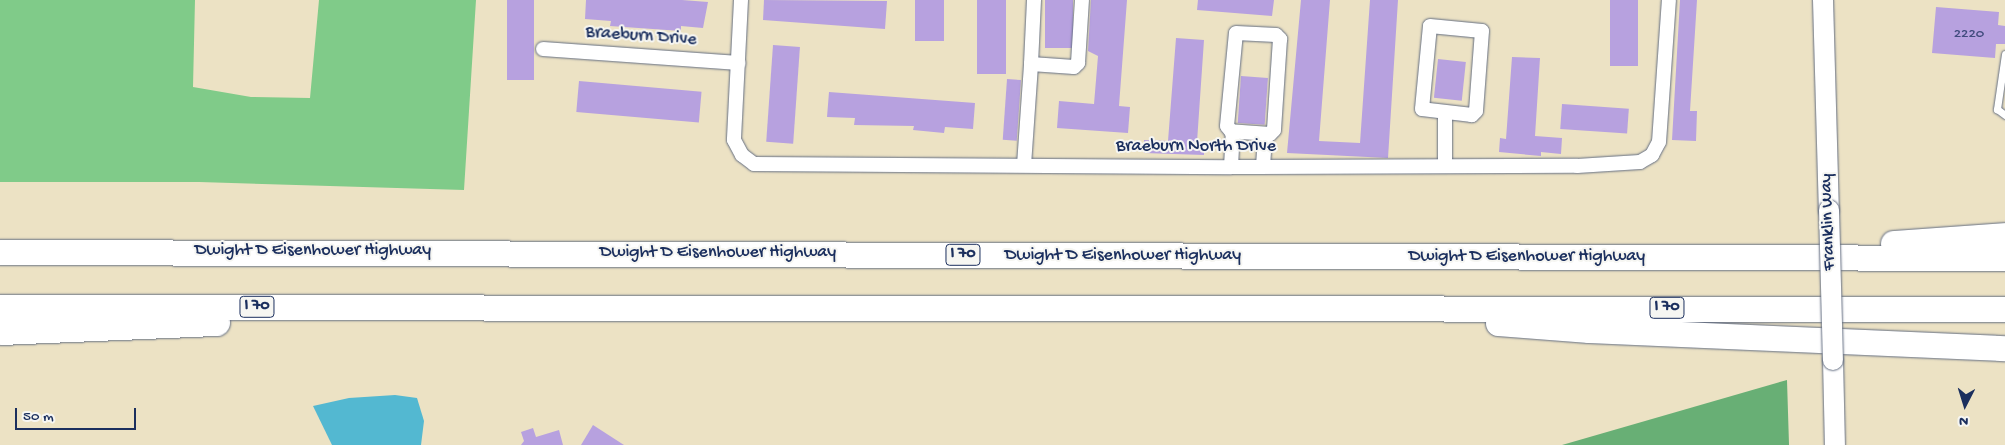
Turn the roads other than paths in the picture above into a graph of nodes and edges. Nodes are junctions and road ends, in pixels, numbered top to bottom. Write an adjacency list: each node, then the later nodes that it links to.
1 (741, 0): 8 (street)
2 (1034, 0): 9 (street)
3 (1082, 0): 9 (street)
4 (1669, 0): 16 (street, Braeburn North Drive)
5 (1823, 0): 30 (main road, Franklin Way, bridge)
6 (543, 49): 8 (street, Braeburn Drive)
7 (2005, 54): 11 (lane)
8 (738, 63): 14 (street, Braeburn North Drive)
9 (1030, 64): 14 (street)
10 (1446, 114): 10 (street); 16 (street)
11 (2005, 115)
12 (1233, 132): 13 (street); 13 (street); 17 (street)
13 (1265, 134): 15 (street)
14 (1024, 165): 17 (street, Braeburn North Drive)
15 (1263, 166): 16 (street, Braeburn North Drive); 17 (street, Braeburn North Drive)
16 (1445, 166)
17 (1231, 167)
18 (2005, 235): 22 (highway)
19 (0, 240): 20 (highway)
20 (188, 250): 21 (highway, Dwight D Eisenhower Highway / I 70); 22 (highway, Dwight D Eisenhower Highway / I 70)
21 (0, 252)
22 (1739, 257): 23 (highway, Dwight D Eisenhower Highway / I 70)
23 (2005, 258)
24 (0, 307): 25 (highway, I 70)
25 (515, 307): 26 (highway, I 70); 28 (highway)
26 (1330, 308): 27 (highway, I 70); 29 (highway)
27 (2005, 309)
28 (0, 332)
29 (2005, 348)
30 (1835, 445)

